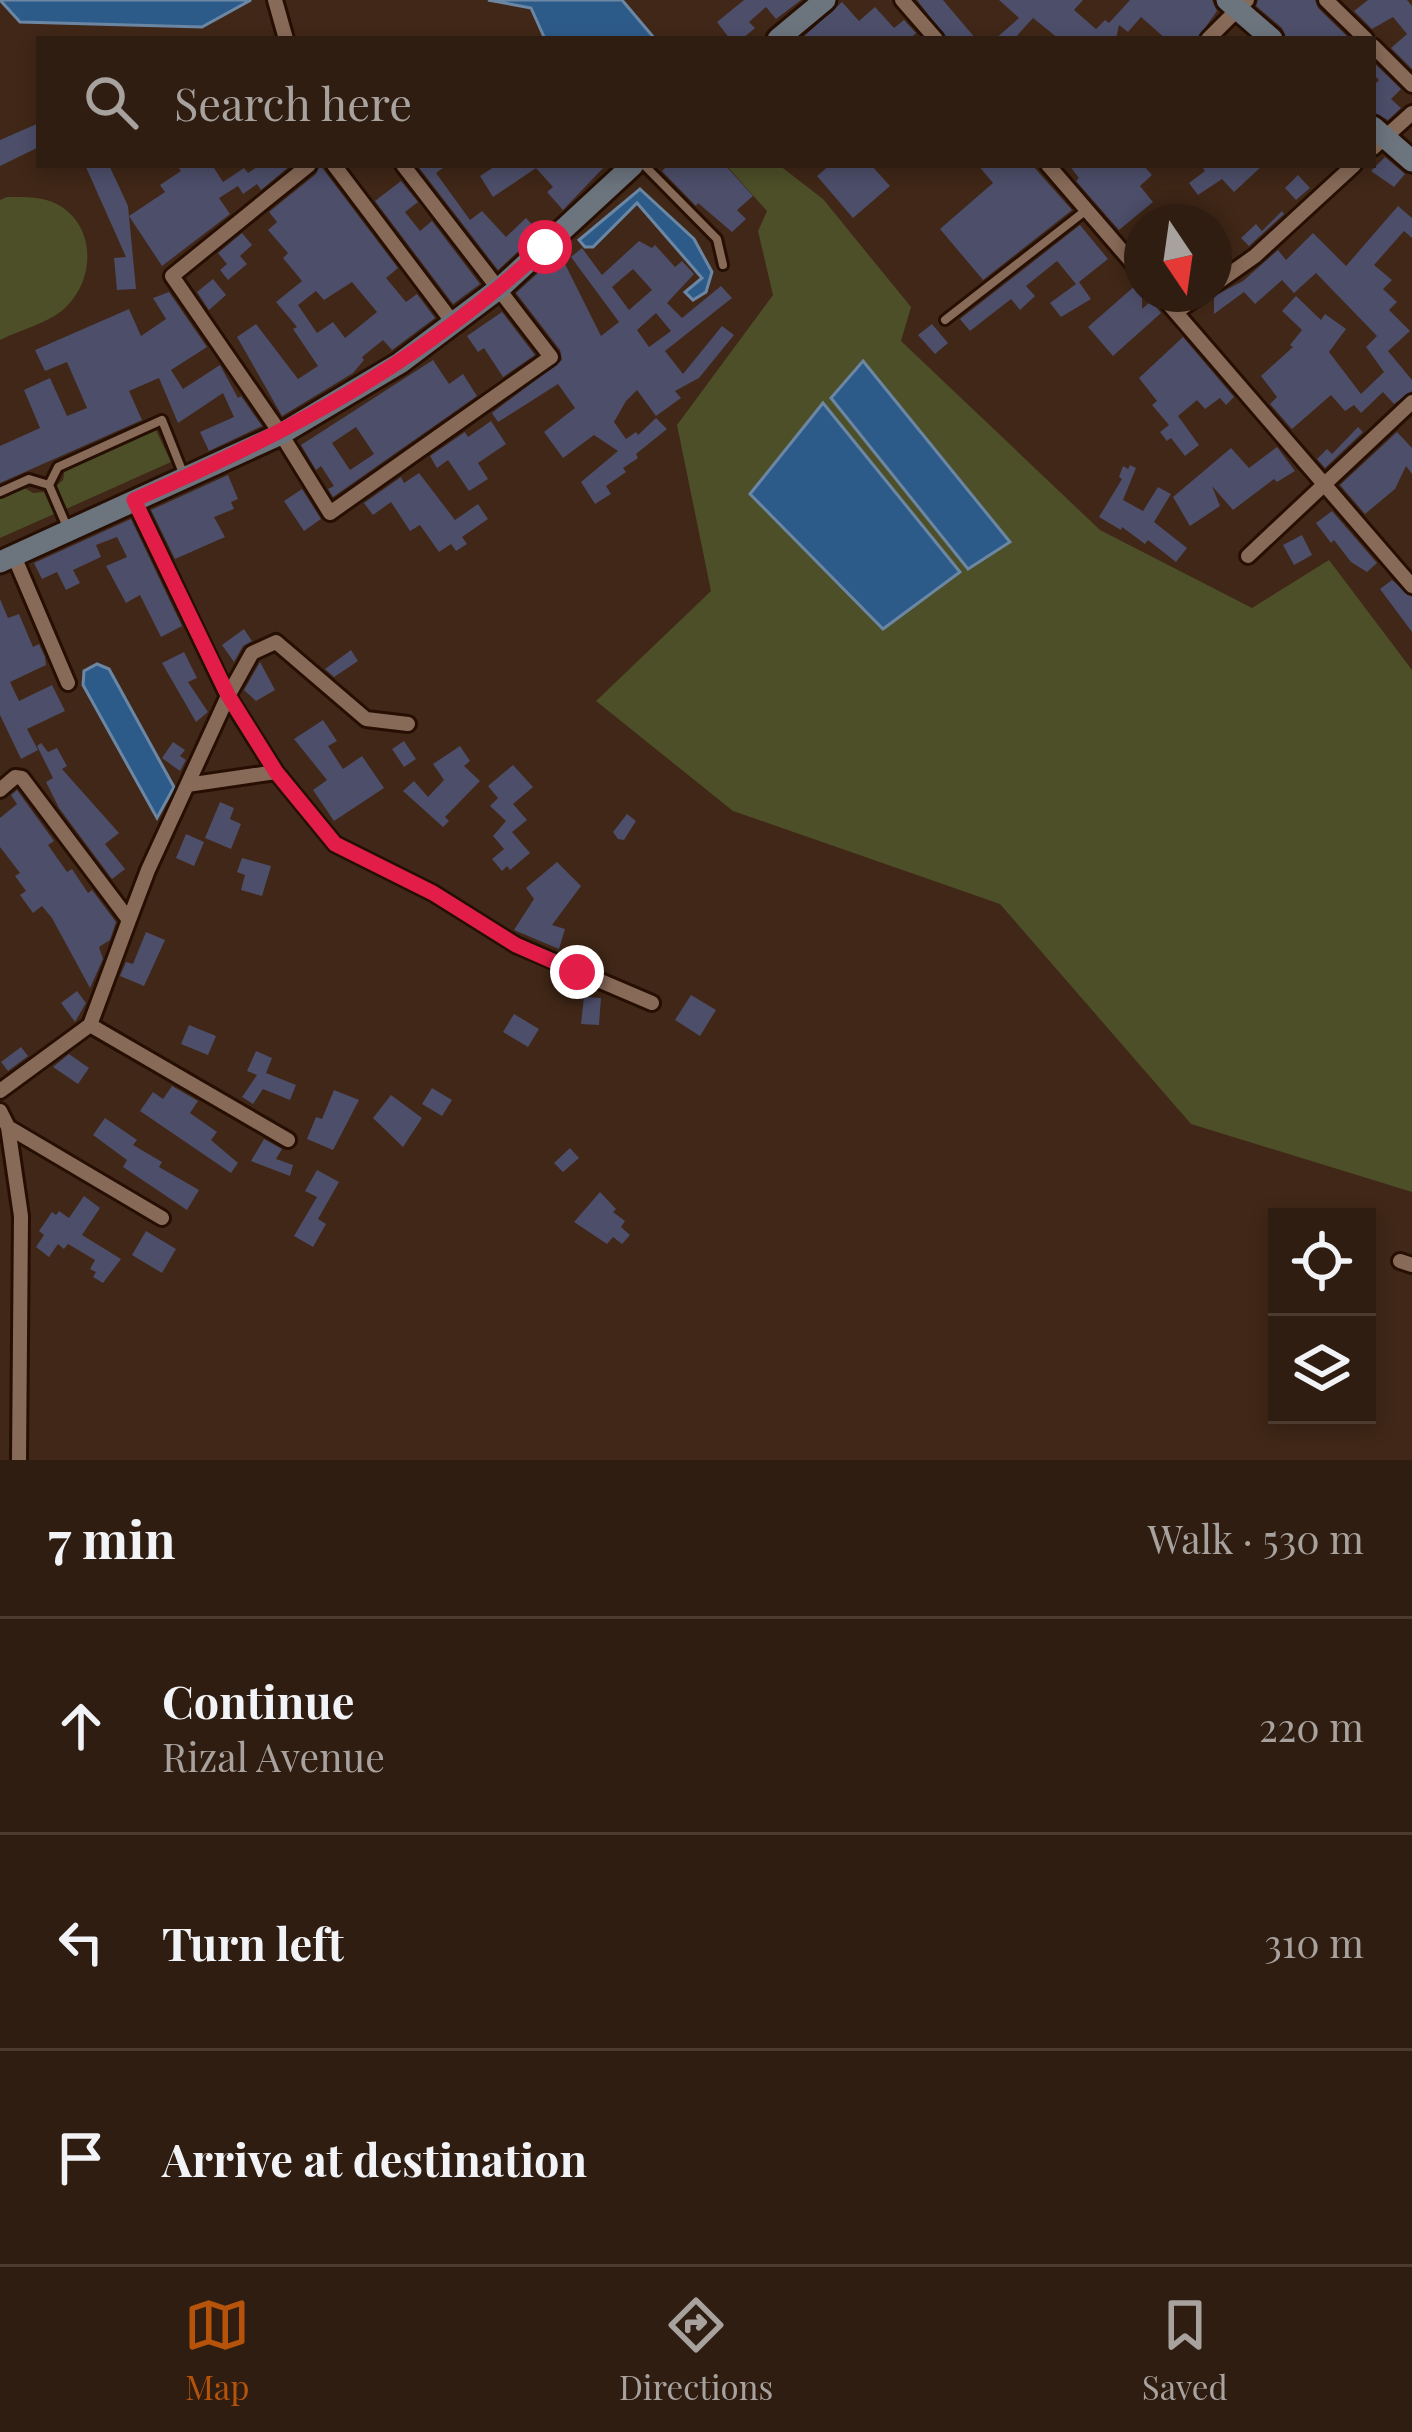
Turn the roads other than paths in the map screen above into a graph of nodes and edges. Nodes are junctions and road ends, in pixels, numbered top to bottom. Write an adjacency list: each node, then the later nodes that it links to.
1 (275, 0): 6 (street)
2 (826, 0): 7 (main road)
3 (902, 0): 8 (street)
4 (1326, 0): 11 (street)
5 (1237, 3): 9 (street); 10 (main road)
6 (285, 36)
7 (782, 36)
8 (933, 36)
9 (1210, 36)
10 (1268, 36)
11 (1363, 36)
12 (1376, 49): 13 (street)
13 (1412, 85)
14 (1412, 113): 15 (street)
15 (1377, 137): 16 (main road)
16 (1412, 161)
17 (305, 168): 33 (street)
18 (336, 168): 31 (street)
19 (405, 168): 28 (street)
20 (630, 168): 28 (main road)
21 (647, 168): 26 (lane)
22 (1351, 168): 27 (street)
23 (1053, 171): 24 (street)
24 (1086, 210): 25 (street); 30 (lane)
25 (1124, 253)
26 (723, 265)
27 (1232, 272)
28 (501, 287): 31 (main road); 33 (street)
29 (1176, 312): 36 (street)
30 (946, 320)
31 (454, 324): 33 (main road)
32 (1412, 402): 36 (street)
33 (281, 434): 34 (main road)
34 (185, 478): 35 (lane); 38 (main road)
35 (49, 484): 37 (lane); 39 (lane)
36 (1327, 485): 40 (street); 42 (street)
37 (0, 492)
38 (134, 500): 39 (main road); 44 (street)
39 (68, 531): 41 (main road)
40 (1247, 556)
41 (7, 559): 43 (street)
42 (1412, 586)
43 (68, 683)
44 (228, 695): 45 (street); 46 (street); 47 (street)
45 (409, 724)
46 (276, 772): 47 (street); 50 (street)
47 (187, 785): 49 (street)
48 (0, 790): 49 (street)
49 (129, 920): 51 (street)
50 (652, 1003)
51 (90, 1025): 52 (street); 55 (street)
52 (0, 1090)
53 (0, 1112): 54 (street)
54 (8, 1127): 56 (street); 57 (street)
55 (288, 1140)
56 (162, 1218)
57 (20, 1460)

